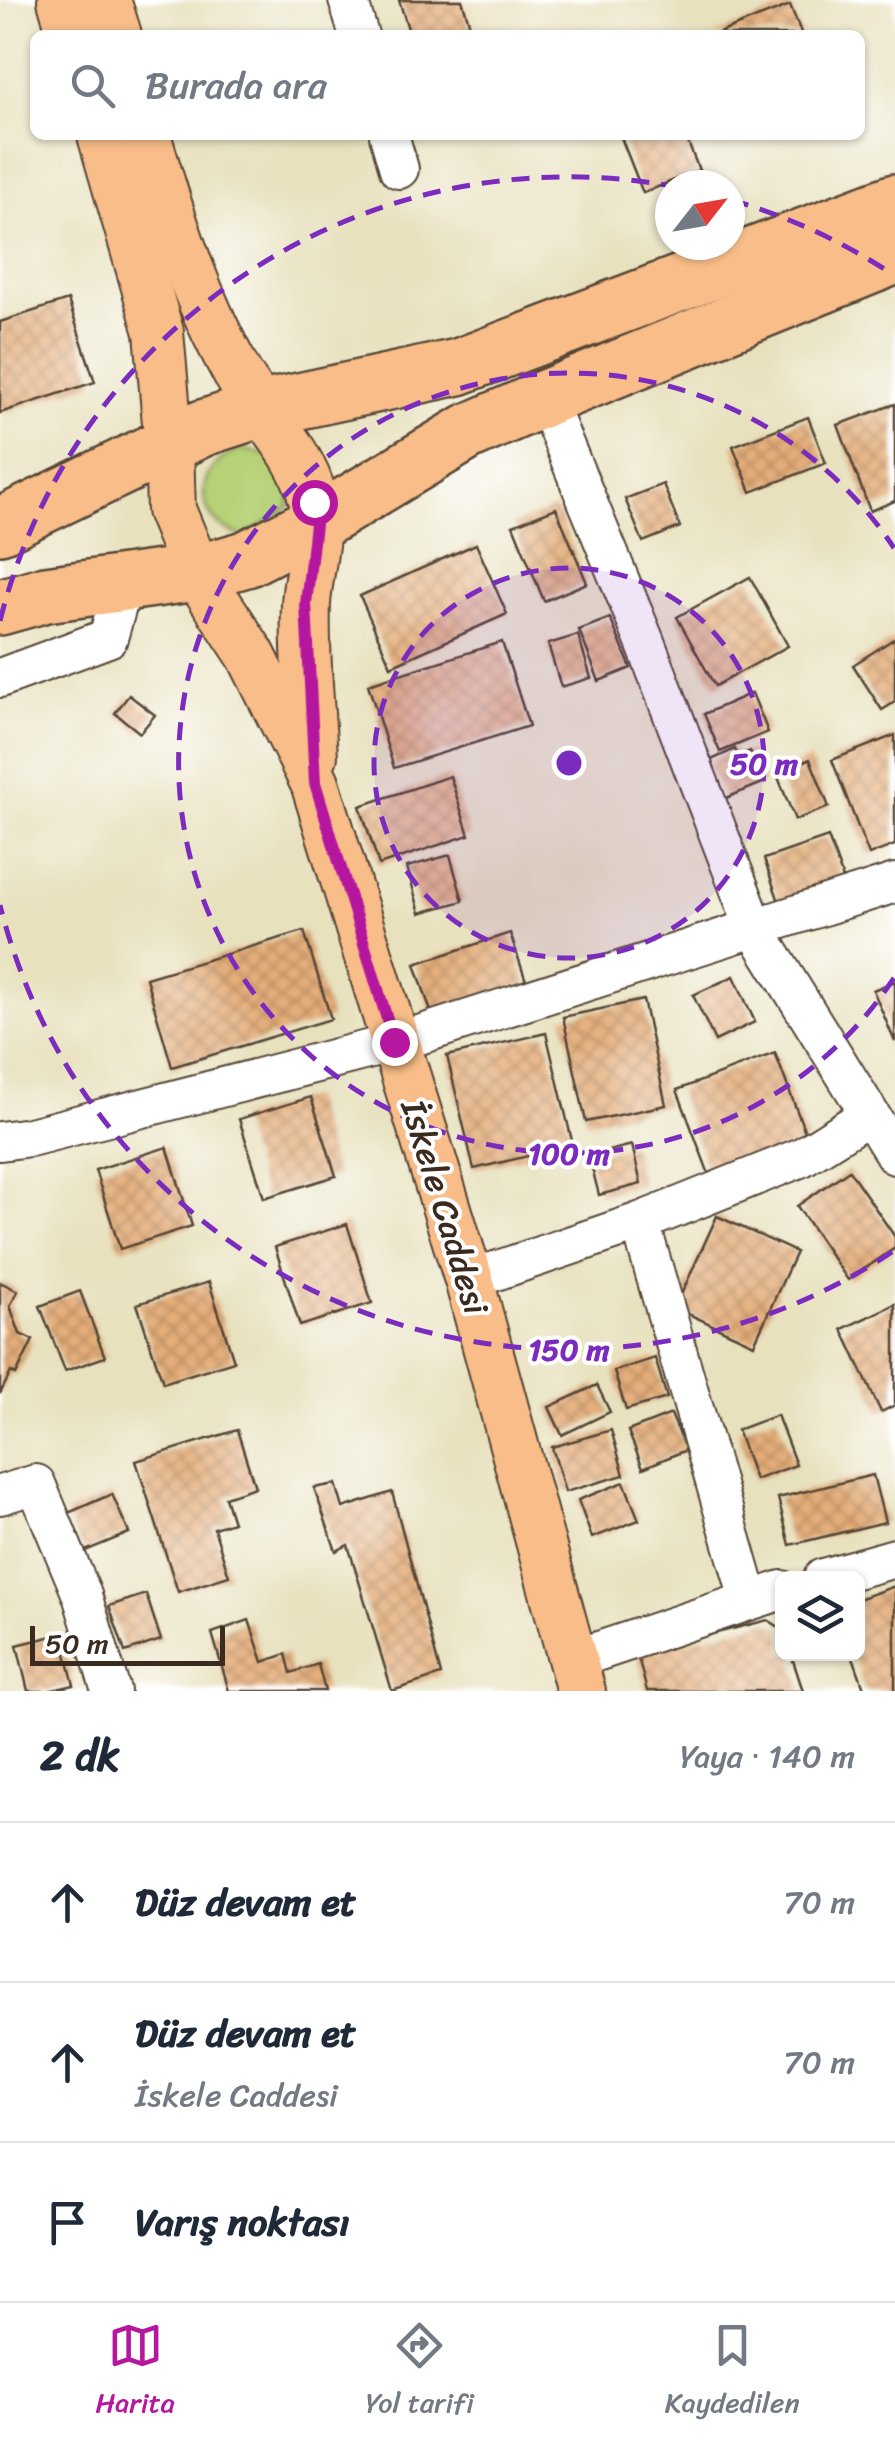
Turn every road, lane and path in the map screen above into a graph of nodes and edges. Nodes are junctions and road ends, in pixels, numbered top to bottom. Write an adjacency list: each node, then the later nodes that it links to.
1 (62, 0): 4 (main road)
2 (106, 0): 5 (main road)
3 (348, 0): 6 (street)
4 (71, 30)
5 (115, 30)
6 (357, 30)
7 (103, 140): 13 (main road)
8 (148, 140): 12 (main road)
9 (895, 202): 12 (highway)
10 (895, 256): 11 (highway)
11 (544, 398): 14 (highway); 22 (street)
12 (262, 410): 13 (highway); 14 (main road)
13 (169, 446): 15 (highway); 16 (main road)
14 (315, 524): 16 (highway); 20 (main road)
15 (0, 526)
16 (197, 573): 17 (highway); 20 (main road)
17 (124, 581): 18 (highway); 19 (street)
18 (0, 607)
19 (0, 678)
20 (315, 783): 23 (main road, İskele Caddesi)
21 (895, 883): 22 (street)
22 (755, 929): 23 (street); 24 (street)
23 (394, 1042): 25 (street); 28 (main road, İskele Caddesi)
24 (869, 1115): 26 (street); 27 (street)
25 (0, 1141)
26 (895, 1155)
27 (640, 1222): 28 (street); 32 (street)
28 (469, 1280): 33 (main road, İskele Caddesi)
29 (0, 1495): 34 (street)
30 (895, 1558): 31 (street)
31 (848, 1571)
32 (766, 1594): 33 (street)
33 (576, 1676)
34 (111, 1691)

